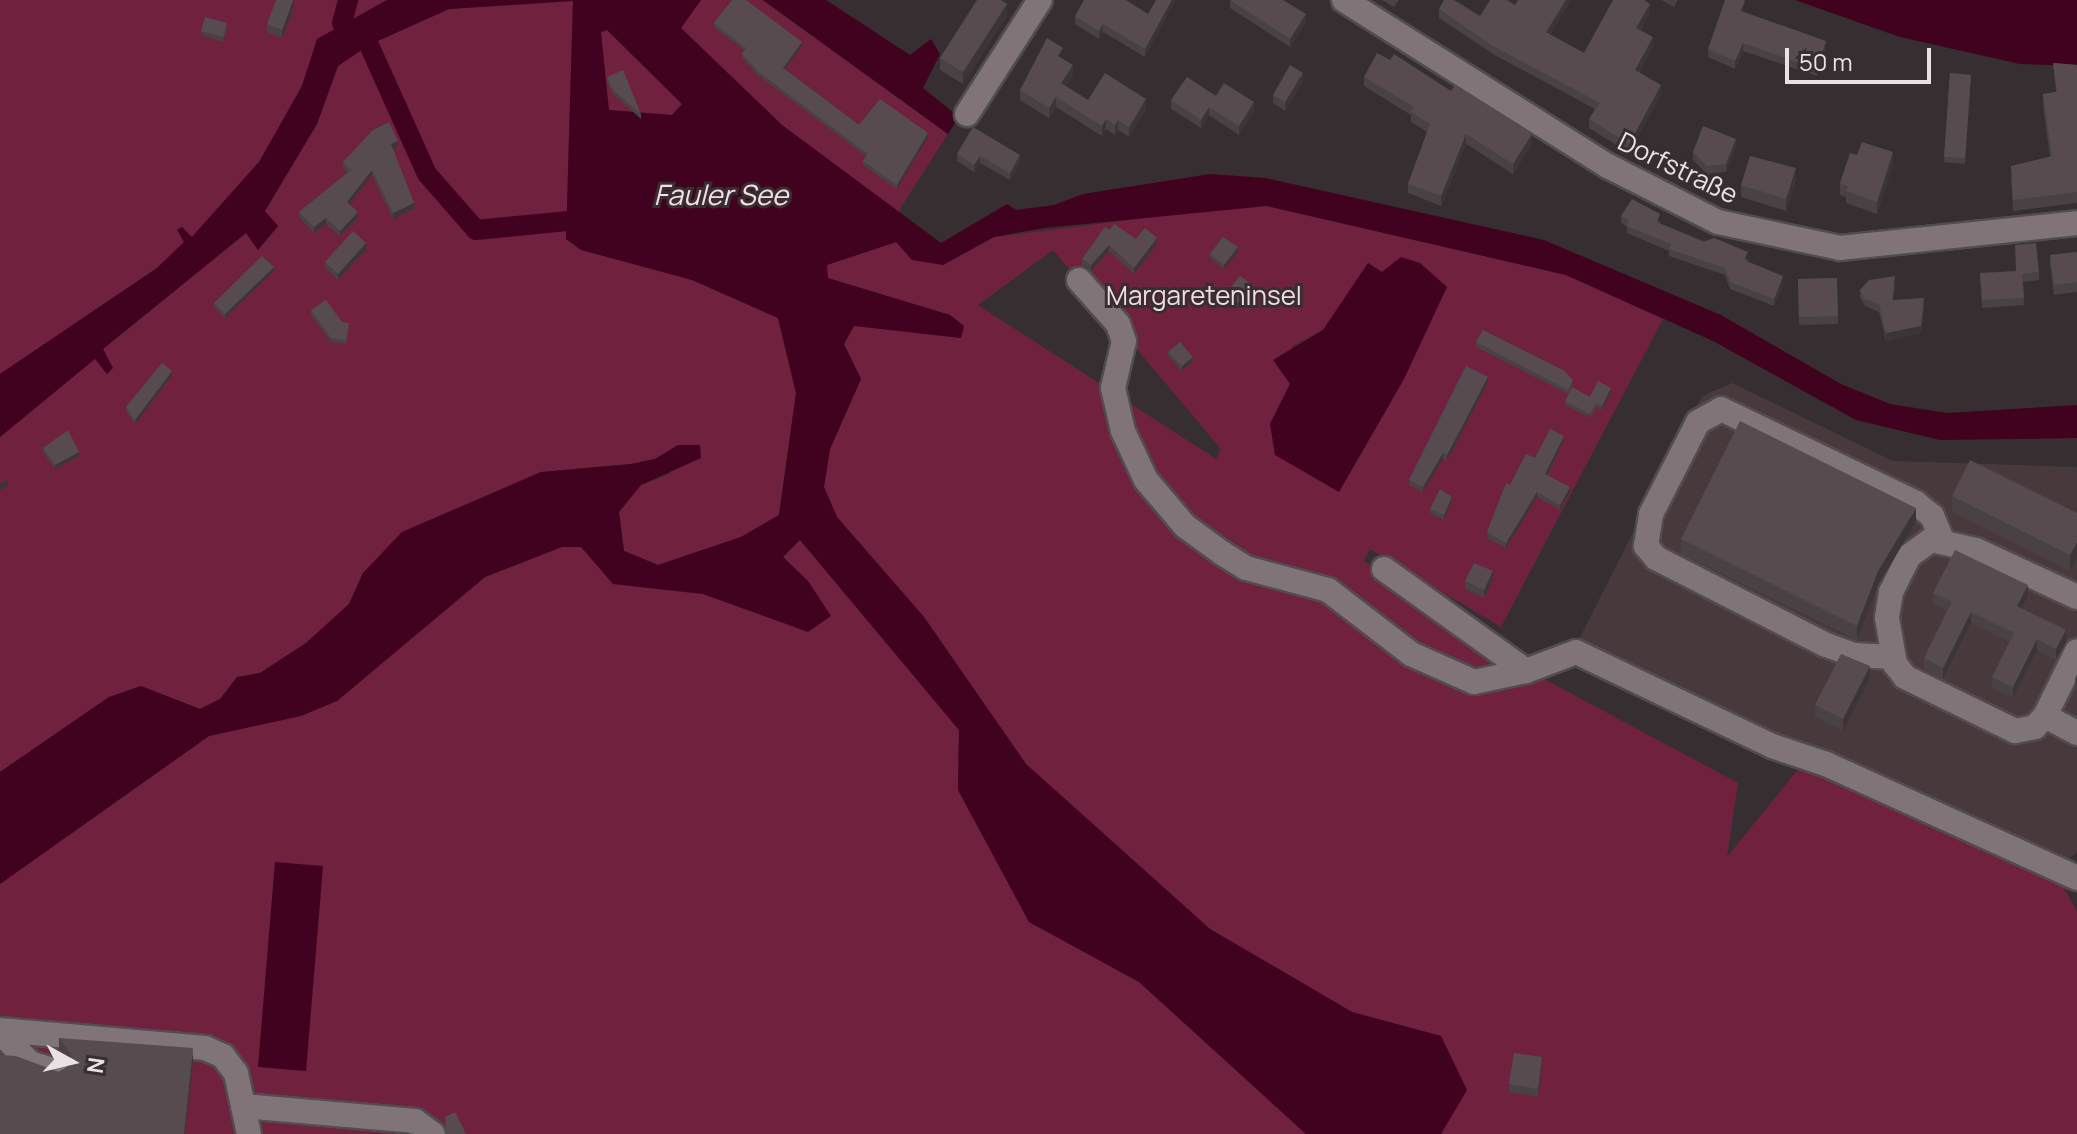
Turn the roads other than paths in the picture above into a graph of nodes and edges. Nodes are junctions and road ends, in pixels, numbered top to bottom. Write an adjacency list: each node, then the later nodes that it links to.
1 (1040, 0): 3 (street)
2 (1344, 0): 4 (street, Dorfstraße)
3 (967, 114)
4 (2077, 223)
5 (1079, 280): 11 (street)
6 (1942, 540): 8 (street); 10 (street); 10 (street)
7 (1384, 569): 11 (street)
8 (2077, 597)
9 (2077, 651): 12 (street)
10 (1893, 657): 12 (street)
11 (1526, 671): 14 (street)
12 (2045, 716): 13 (street)
13 (2077, 733)
14 (2077, 878)
15 (0, 1031): 16 (street); 17 (street)
16 (56, 1071)
17 (243, 1106): 18 (street); 19 (street)
18 (249, 1134)
19 (433, 1134)

